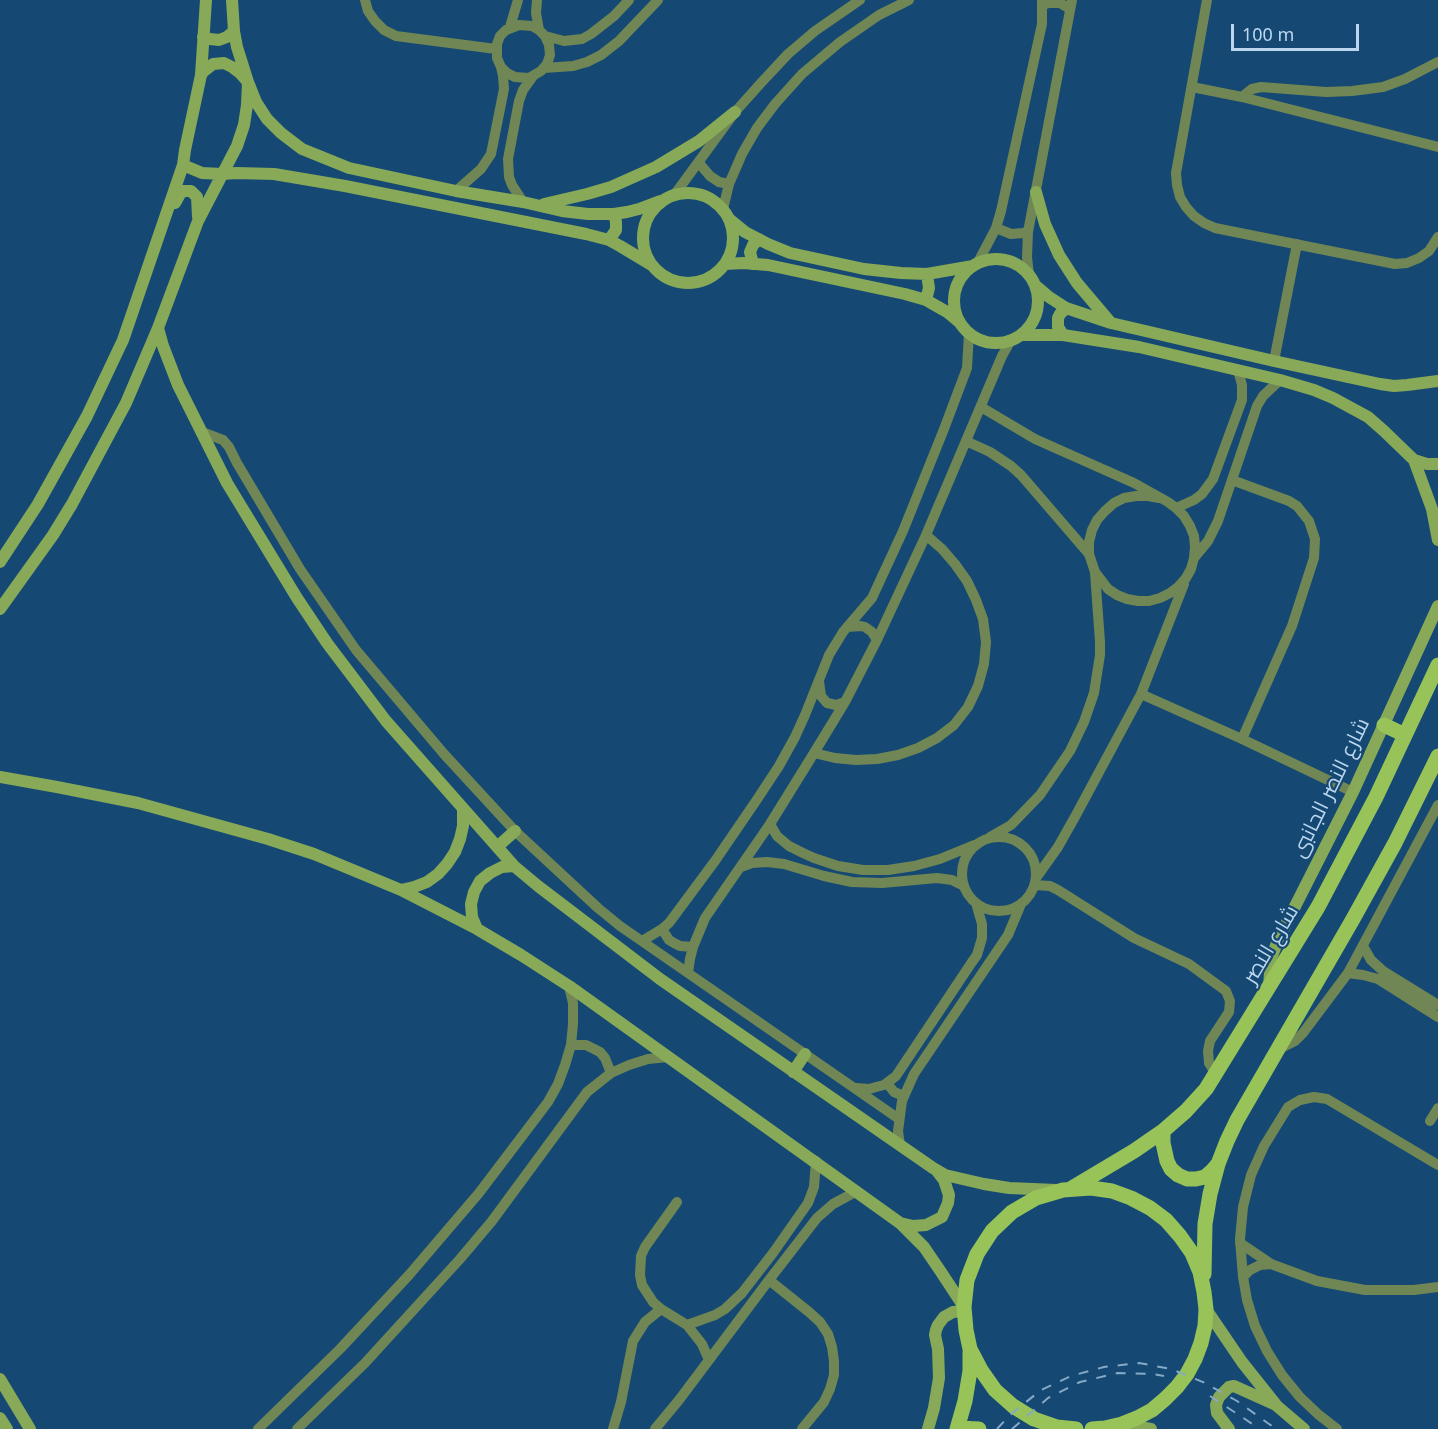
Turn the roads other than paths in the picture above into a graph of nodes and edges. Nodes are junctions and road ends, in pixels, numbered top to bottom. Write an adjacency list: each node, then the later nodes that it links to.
1 (206, 0): 16 (street)
2 (232, 0): 14 (street)
3 (365, 0): 17 (street)
4 (629, 0): 15 (street)
5 (658, 0): 20 (street)
6 (860, 0): 26 (street)
7 (909, 0): 32 (street)
8 (1207, 0): 24 (street)
9 (518, 1): 10 (street); 13 (street)
10 (536, 2): 15 (street)
11 (1043, 2): 12 (street); 44 (street)
12 (1071, 4): 35 (street)
13 (510, 27): 15 (street); 17 (street)
14 (234, 32): 16 (street); 23 (street)
15 (542, 33): 20 (street)
16 (203, 37): 21 (street)
17 (496, 49): 19 (street)
18 (1438, 62): 25 (street)
19 (501, 67): 22 (street); 34 (street)
20 (544, 68): 22 (street)
21 (201, 75): 23 (street); 29 (street)
22 (533, 76): 38 (street)
23 (248, 82): 30 (street); 31 (street)
24 (1191, 87): 25 (street); 49 (street)
25 (1242, 98): 27 (street)
26 (735, 112): 28 (street); 39 (street)
27 (1438, 147)
28 (699, 163): 32 (street); 36 (street)
29 (183, 165): 31 (street); 42 (street)
30 (349, 168): 33 (street); 34 (street)
31 (222, 174): 33 (street); 43 (street)
32 (729, 184): 41 (street)
33 (345, 186): 48 (street)
34 (456, 191): 38 (street)
35 (1036, 192): 45 (street); 58 (street)
36 (675, 194): 37 (street); 41 (street)
37 (660, 201): 40 (street); 50 (street)
38 (523, 202): 39 (street)
39 (538, 205): 40 (street)
40 (614, 214): 48 (street)
41 (726, 214): 47 (street); 51 (street)
42 (165, 218): 43 (street); 79 (street)
43 (198, 221): 59 (street)
44 (996, 228): 45 (street); 53 (street)
45 (1028, 232): 55 (street)
46 (1438, 237): 49 (street)
47 (759, 239): 52 (street); 54 (street)
48 (609, 240): 50 (street)
49 (1298, 244): 63 (street)
50 (650, 264): 51 (street)
51 (725, 264): 52 (street)
52 (753, 264): 56 (street)
53 (976, 265): 54 (street); 55 (street); 60 (street)
54 (927, 274): 56 (street)
55 (1032, 280): 57 (street); 62 (street)
56 (926, 300): 60 (street)
57 (1066, 308): 58 (street); 61 (street)
58 (1111, 323): 63 (street)
59 (158, 328): 68 (street); 84 (street)
60 (966, 329): 62 (street); 85 (street)
61 (1063, 335): 62 (street); 64 (street)
62 (1016, 337): 67 (street)
63 (1274, 361): 66 (street)
64 (1238, 370): 65 (street); 74 (street)
65 (1280, 380): 70 (street); 72 (street)
66 (1437, 381)
67 (981, 406): 69 (street); 73 (street)
68 (202, 432): 99 (street); 101 (street)
69 (966, 441): 75 (street); 77 (street)
70 (1414, 460): 71 (street); 76 (street)
71 (1438, 464)
72 (1232, 480): 78 (street); 93 (street)
73 (1159, 498): 74 (street); 77 (street)
74 (1176, 508): 78 (street)
75 (926, 535): 86 (street); 94 (street)
76 (1438, 540)
77 (1089, 554): 80 (street)
78 (1194, 558): 81 (street)
79 (0, 562)
80 (1095, 572): 81 (street); 102 (street)
81 (1186, 578): 89 (street)
82 (1438, 596): 83 (street, شارع النصر الجانبى)
83 (1437, 608): 91 (street, شارع النصر الجانبى)
84 (0, 609)
85 (847, 627): 86 (street); 88 (street)
86 (877, 640): 90 (street)
87 (1438, 665): 92 (main road, شارع النصر)
88 (819, 681): 90 (street); 113 (street)
89 (1141, 694): 93 (street); 107 (street)
90 (845, 702): 94 (street)
91 (1384, 725): 92 (main road); 97 (street, شارع النصر الجانبى)
92 (1405, 735): 121 (main road, شارع النصر)
93 (1242, 739): 97 (street)
94 (814, 753): 100 (street)
95 (1438, 756): 125 (main road)
96 (0, 777): 109 (street)
97 (1353, 792): 121 (street, شارع النصر الجانبى)
98 (1438, 805): 115 (street)
99 (463, 809): 104 (street); 109 (street)
100 (770, 824): 103 (street); 106 (street)
101 (515, 831): 104 (street); 114 (street)
102 (990, 837): 103 (street); 107 (street)
103 (977, 843): 108 (street)
104 (497, 847): 105 (street)
105 (514, 866): 112 (street); 128 (street)
106 (741, 867): 108 (street); 116 (street)
107 (1036, 881): 111 (street); 130 (street)
108 (964, 886): 110 (street)
109 (401, 890): 112 (street)
110 (976, 903): 111 (street); 131 (street)
111 (1021, 904): 133 (street)
112 (477, 929): 120 (street)
113 (662, 929): 114 (street); 116 (street)
114 (642, 941): 117 (street)
115 (1363, 946): 118 (street); 119 (street)
116 (693, 947): 117 (street)
117 (688, 973): 126 (street)
118 (1348, 973): 119 (street); 125 (street)
119 (1380, 975): 122 (street); 123 (street)
120 (569, 986): 124 (street); 127 (street)
121 (1269, 989): 130 (main road, شارع النصر)
122 (1438, 1005)
123 (1438, 1017)
124 (570, 1045): 129 (street); 165 (street)
125 (1279, 1048): 140 (main road)
126 (805, 1054): 128 (street); 132 (street)
127 (668, 1057): 129 (street); 139 (street)
128 (793, 1072): 138 (street)
129 (610, 1073): 166 (street)
130 (1216, 1074): 137 (main road, شارع النصر)
131 (887, 1083): 132 (street); 133 (street)
132 (854, 1088): 135 (street)
133 (904, 1096): 135 (street)
134 (1438, 1108): 136 (street)
135 (899, 1119): 138 (street)
136 (1430, 1121)
137 (1163, 1131): 140 (main road); 143 (main road, شارع النصر)
138 (900, 1146): 142 (street)
139 (816, 1161): 144 (street); 156 (street)
140 (1218, 1164): 152 (main road)
141 (1438, 1165): 147 (street)
142 (933, 1168): 143 (street); 146 (street)
143 (1067, 1190): 152 (main road); 154 (main road)
144 (857, 1191): 146 (street); 150 (street)
145 (677, 1202): 153 (street)
146 (900, 1222): 154 (street)
147 (1240, 1243): 148 (street); 149 (street)
148 (1270, 1264): 149 (street); 151 (street)
149 (1243, 1277): 178 (street)
150 (769, 1280): 158 (street); 169 (street)
151 (1438, 1287)
152 (1204, 1292): 155 (main road)
153 (661, 1309): 156 (street); 167 (street)
154 (964, 1309): 157 (main road); 170 (street)
155 (1206, 1309): 160 (street); 162 (main road)
156 (687, 1325): 158 (street)
157 (970, 1348): 171 (main road); 173 (main road)
158 (709, 1359): 168 (street)
159 (0, 1379): 164 (street)
160 (1277, 1406): 176 (street); 177 (street)
161 (0, 1418): 163 (street)
162 (1122, 1424): 174 (main road); 175 (street)
163 (7, 1429)
164 (30, 1429)
165 (258, 1429)
166 (297, 1429)
167 (613, 1429)
168 (655, 1429)
169 (802, 1429)
170 (928, 1429)
171 (957, 1429): 172 (main road)
172 (979, 1429)
173 (1076, 1429)
174 (1100, 1429)
175 (1151, 1429)
176 (1229, 1429)
177 (1304, 1429)
178 (1337, 1429)

